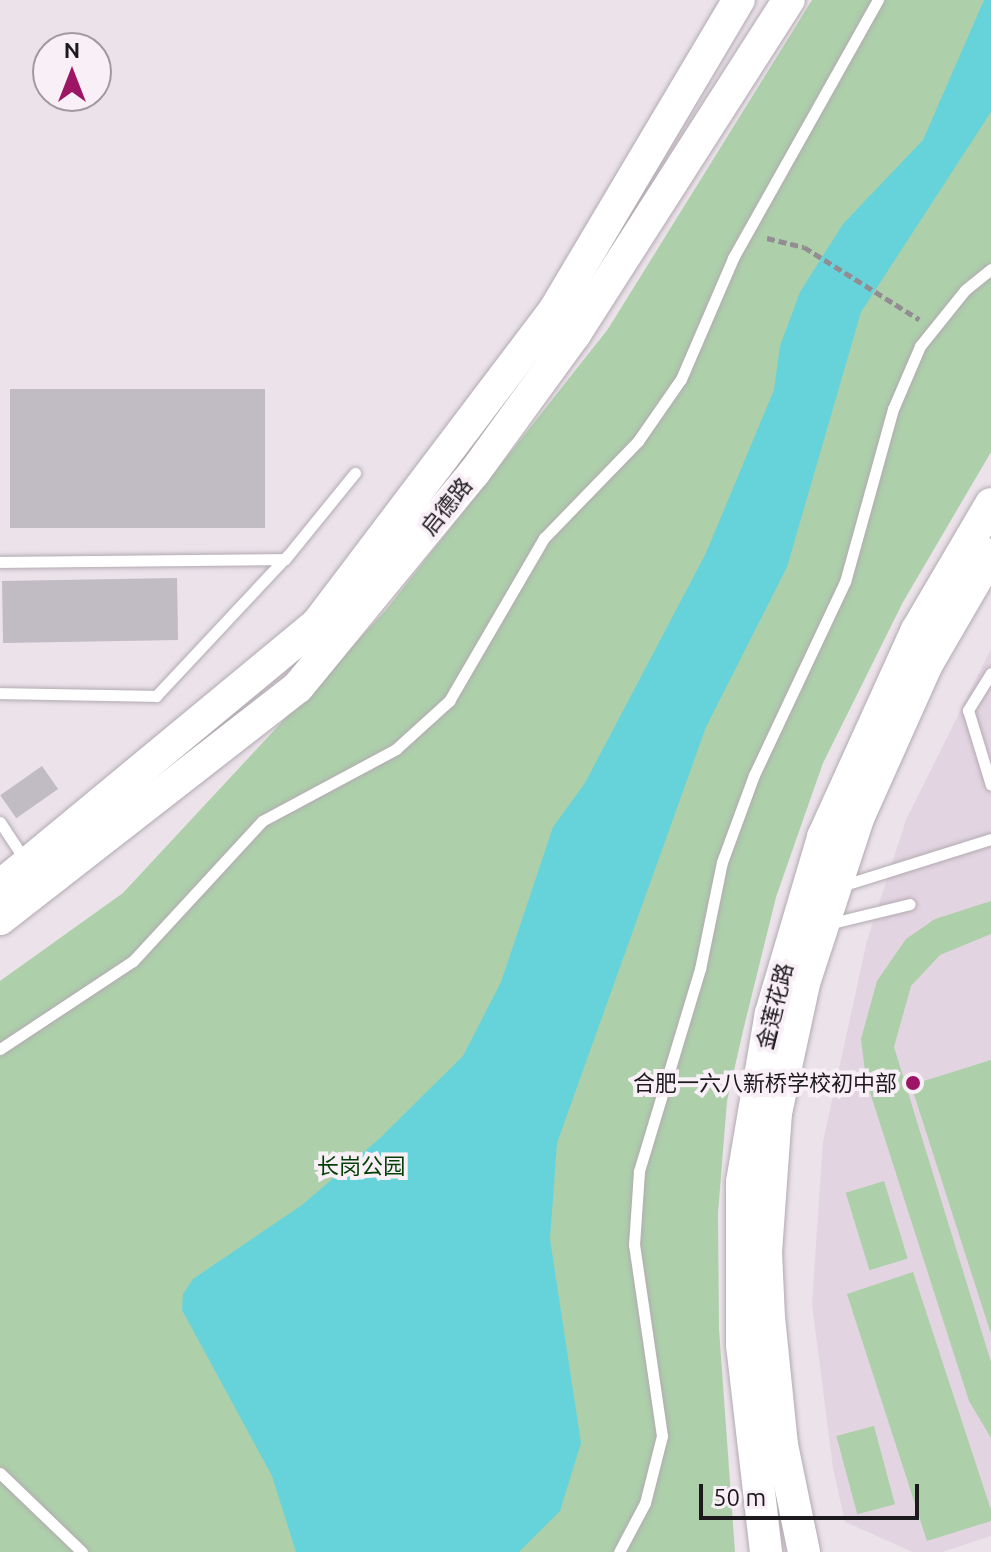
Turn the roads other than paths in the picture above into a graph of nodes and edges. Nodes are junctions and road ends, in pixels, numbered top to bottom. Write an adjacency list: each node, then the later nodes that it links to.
1 (739, 0): 15 (main road, 启德路)
2 (789, 0): 19 (main road, 启德路)
3 (878, 0): 21 (lane)
4 (991, 269): 23 (lane)
5 (355, 473): 8 (lane)
6 (991, 504): 26 (main road, 金莲花路)
7 (991, 554): 17 (main road, 金莲花路)
8 (285, 559): 9 (lane); 11 (lane)
9 (0, 562)
10 (991, 673): 12 (lane)
11 (0, 693)
12 (991, 785)
13 (0, 822): 15 (lane)
14 (991, 839): 17 (lane)
15 (27, 864): 16 (main road, 启德路)
16 (0, 886)
17 (837, 888): 20 (main road, 金莲花路)
18 (910, 904): 20 (lane)
19 (0, 919)
20 (824, 925): 27 (main road, 金莲花路)
21 (0, 1049)
22 (0, 1473): 24 (lane)
23 (622, 1549): 25 (lane)
24 (82, 1552)
25 (637, 1552)
26 (766, 1552)
27 (804, 1552)

